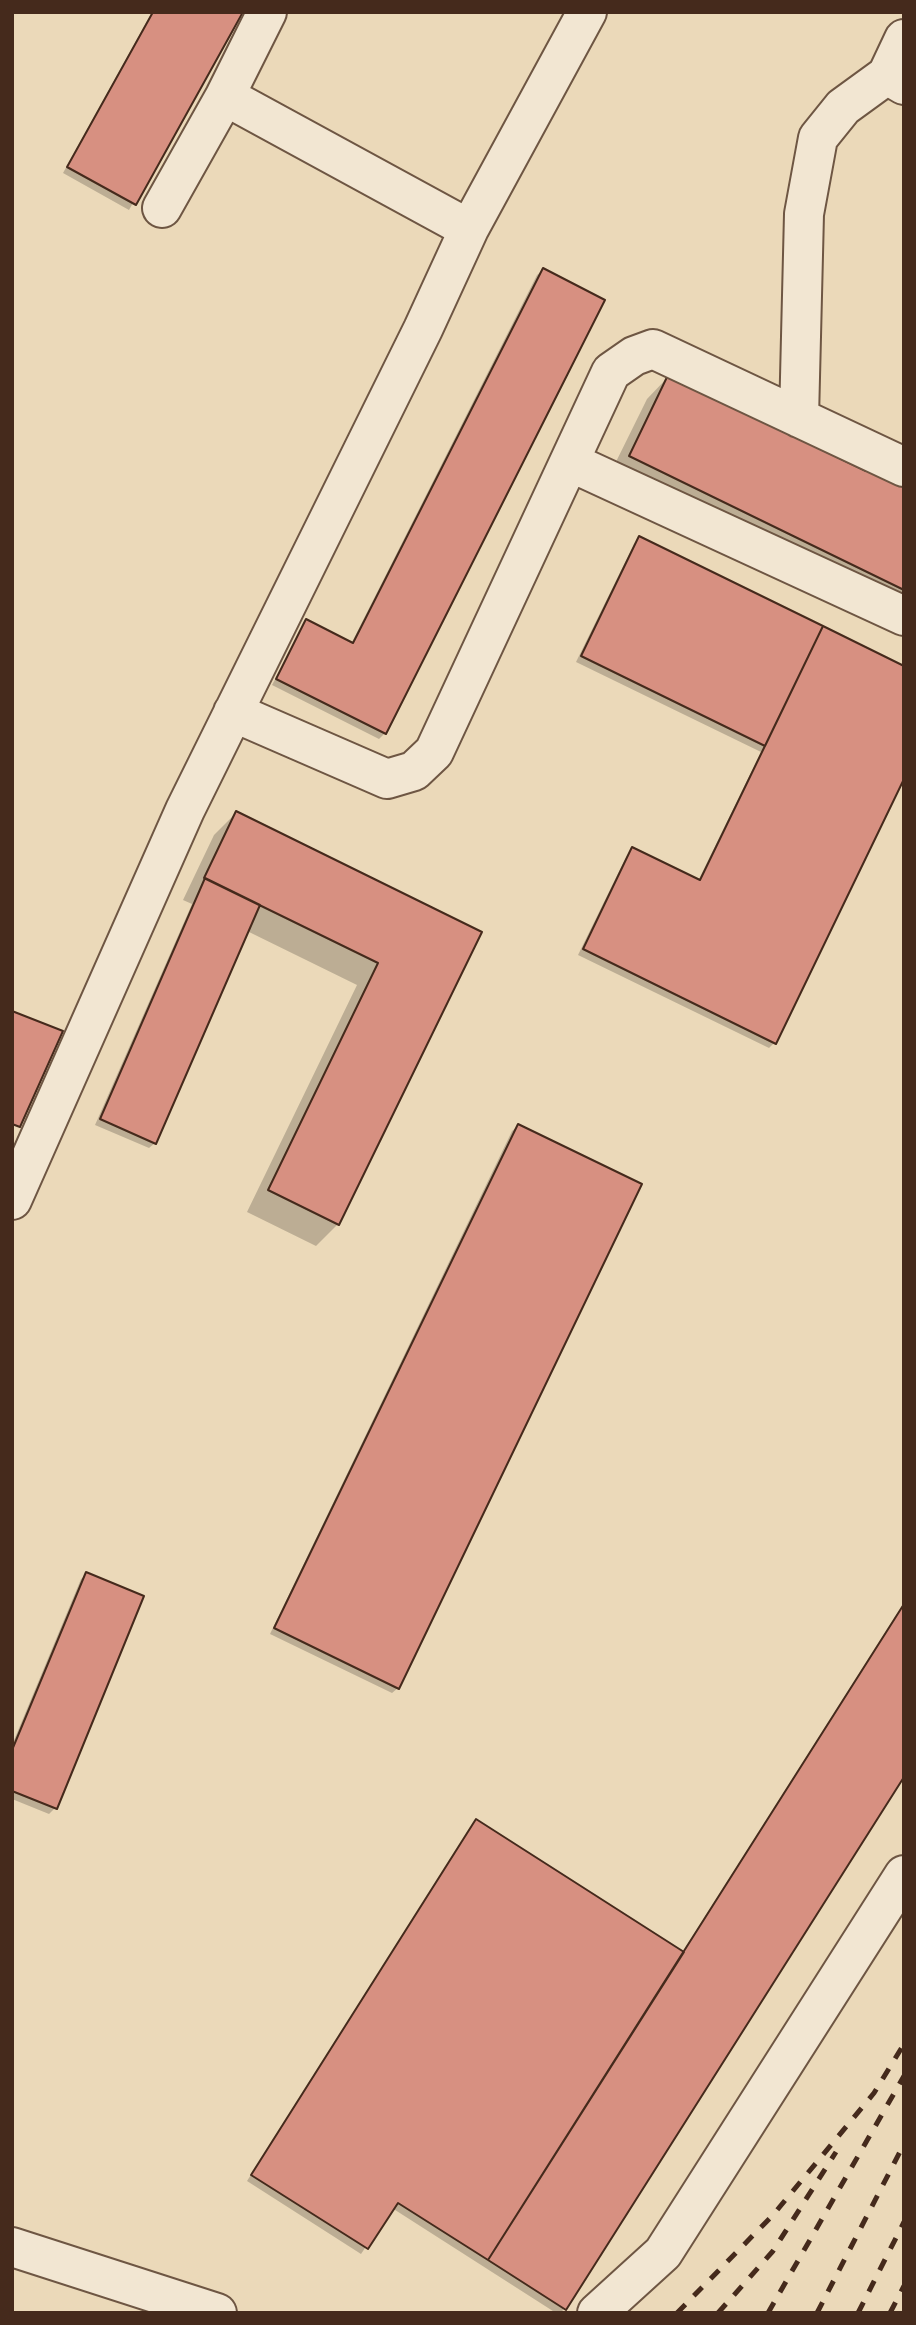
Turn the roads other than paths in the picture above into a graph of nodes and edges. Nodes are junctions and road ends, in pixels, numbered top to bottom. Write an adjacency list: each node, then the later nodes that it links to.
1 (267, 12): 5 (street)
2 (587, 12): 7 (street)
3 (904, 39): 4 (street)
4 (895, 80): 8 (street)
5 (225, 96): 6 (street); 7 (street)
6 (162, 208)
7 (469, 229): 12 (street)
8 (799, 418): 9 (street); 10 (street)
9 (570, 462): 11 (street); 12 (street)
10 (904, 467)
11 (904, 616)
12 (233, 712): 13 (street)
13 (12, 1200)
14 (904, 1875): 17 (street)
15 (12, 2248): 16 (street)
16 (218, 2313)
17 (597, 2313)

